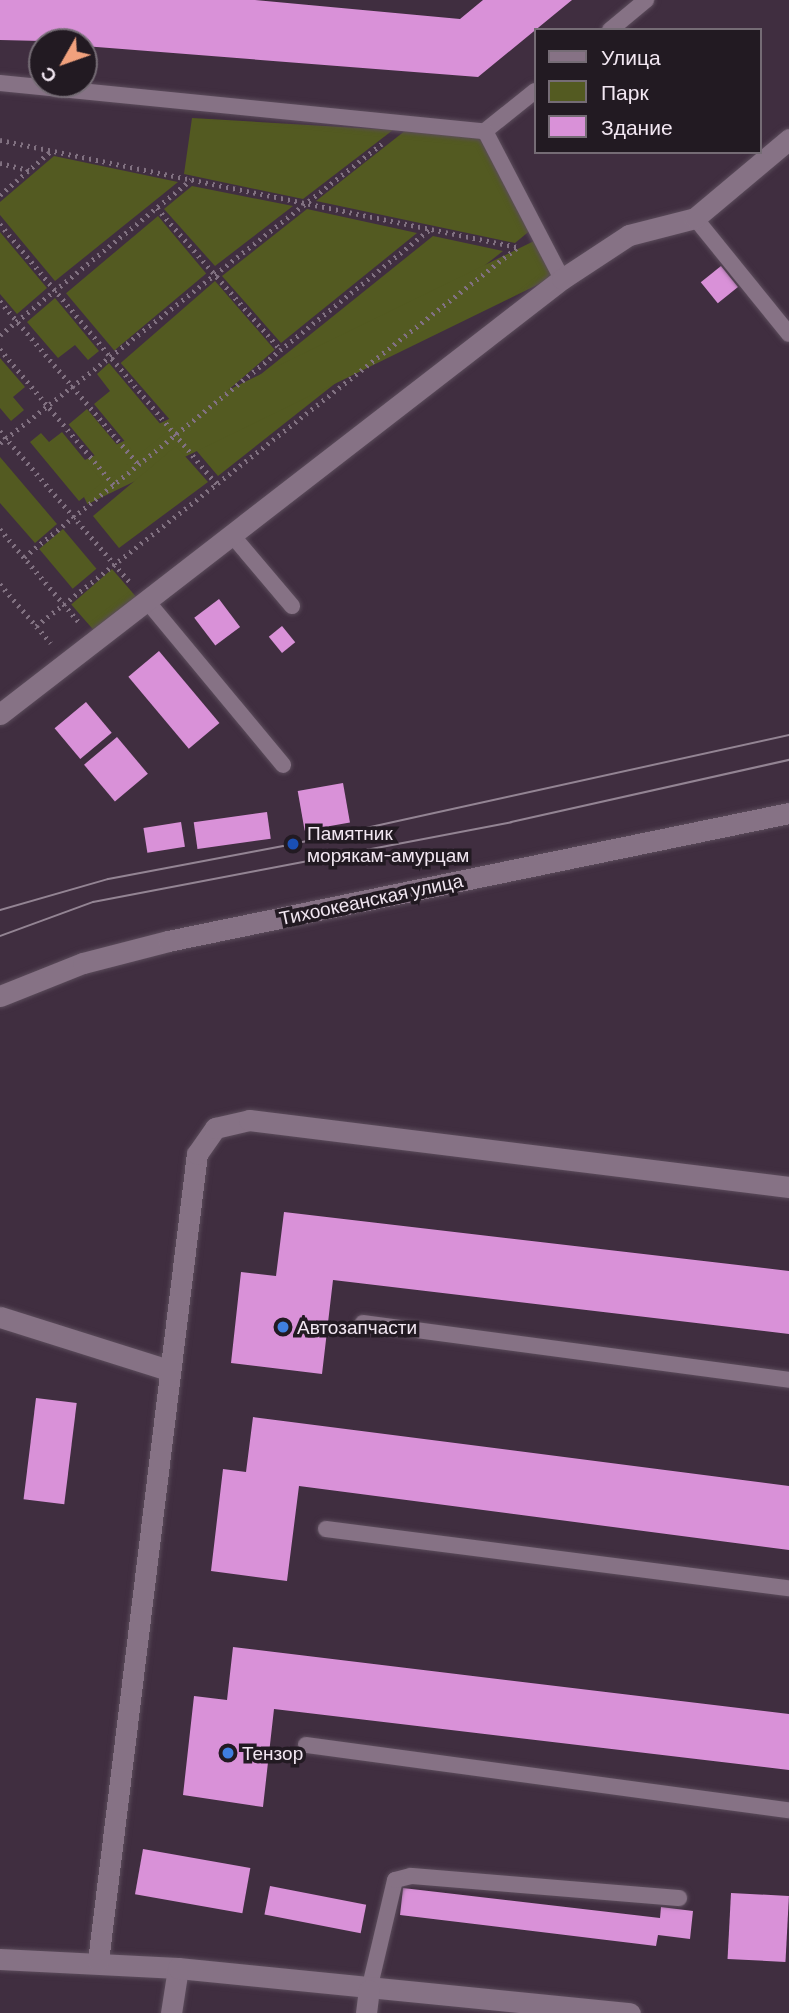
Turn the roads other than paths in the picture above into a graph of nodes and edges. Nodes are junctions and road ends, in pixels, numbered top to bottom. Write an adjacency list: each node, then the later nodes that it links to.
1 (646, 0): 2 (lane)
2 (612, 28)
3 (0, 83): 5 (lane)
4 (534, 92): 5 (lane)
5 (485, 131): 8 (lane)
6 (789, 139): 7 (street)
7 (695, 218): 8 (street); 9 (lane)
8 (562, 279): 10 (street)
9 (789, 334)
10 (232, 536): 11 (street); 12 (lane)
11 (147, 601): 13 (street); 14 (lane)
12 (292, 606)
13 (0, 714)
14 (283, 765)
15 (789, 813): 16 (street, Тихоокеанская улица)
16 (1, 993)
17 (789, 1188): 20 (street)
18 (0, 1317): 20 (street)
19 (363, 1323): 21 (lane)
20 (167, 1370): 28 (street)
21 (789, 1380)
22 (326, 1529): 23 (lane)
23 (789, 1588)
24 (306, 1745): 25 (lane)
25 (789, 1810)
26 (678, 1898): 30 (lane)
27 (0, 1959): 28 (street)
28 (98, 1961): 29 (street)
29 (178, 1968): 30 (street); 31 (street)
30 (369, 1990): 32 (street); 33 (street)
31 (172, 2013)
32 (366, 2013)
33 (630, 2013)

